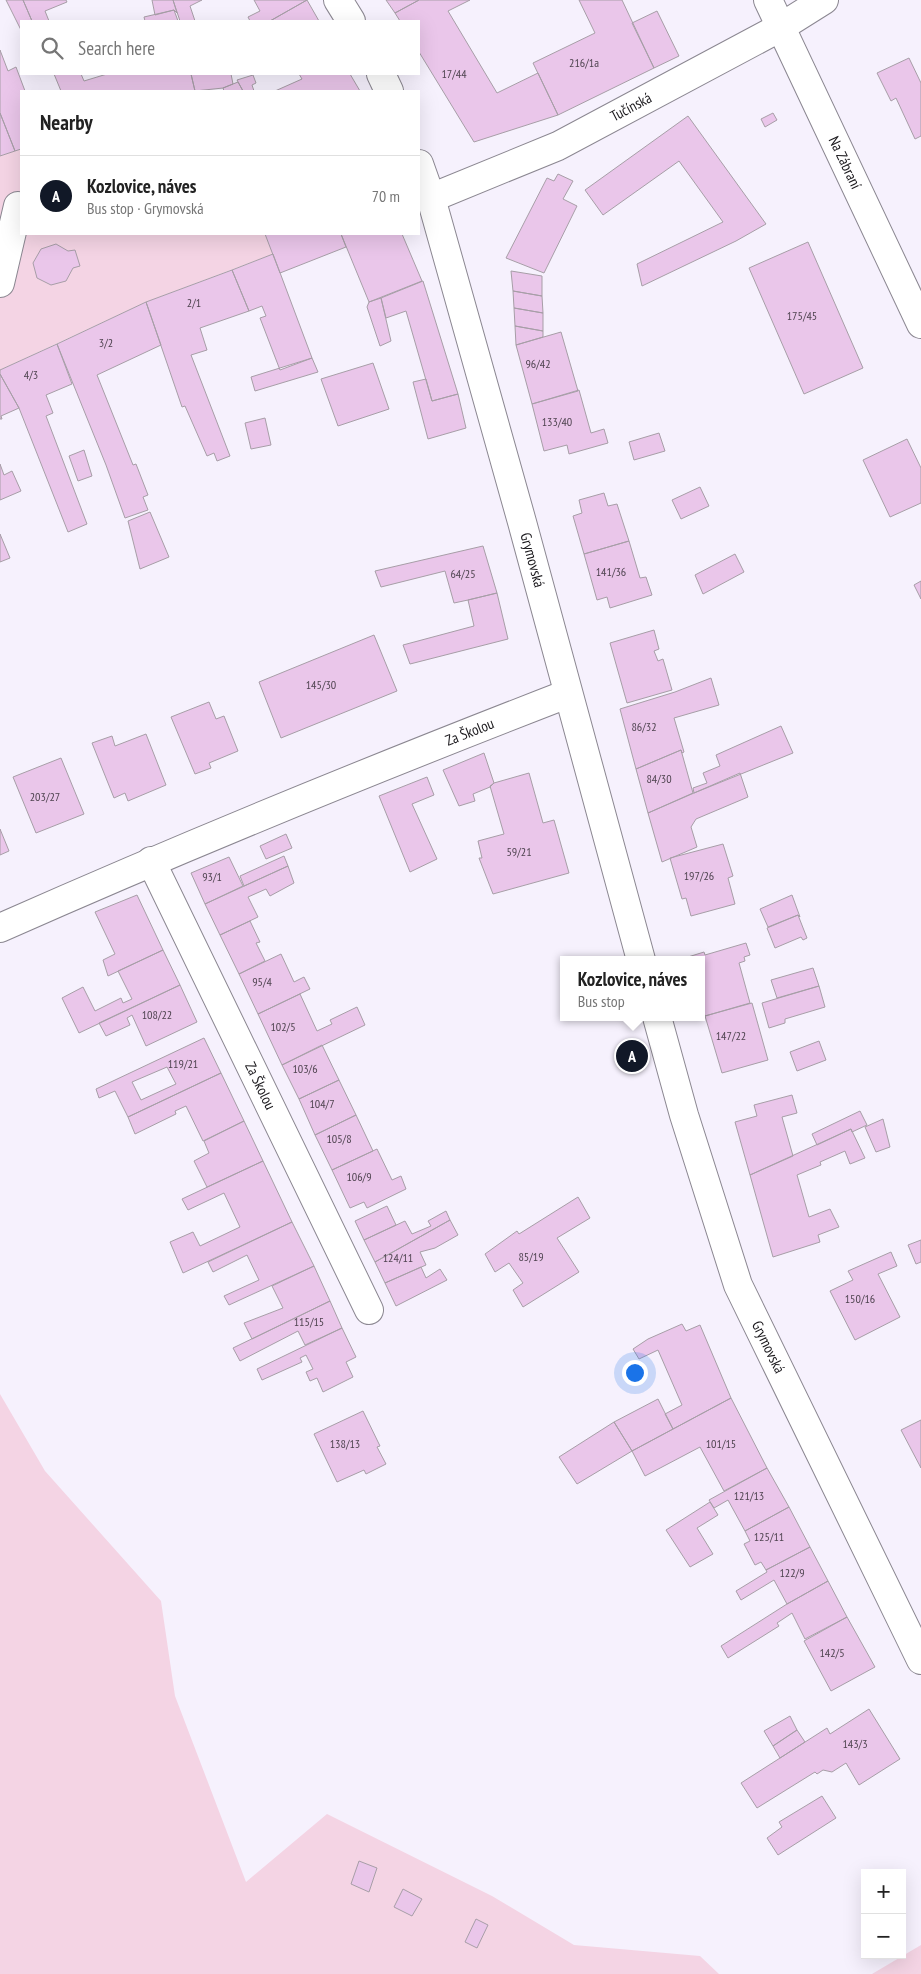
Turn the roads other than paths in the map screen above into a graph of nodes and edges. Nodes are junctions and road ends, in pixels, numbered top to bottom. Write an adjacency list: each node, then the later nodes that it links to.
1 (338, 0): 4 (street)
2 (768, 0): 5 (street, Na Zábraní)
3 (824, 0): 5 (street, Tučínská)
4 (350, 20)
5 (781, 27): 9 (street, Tučínská); 12 (street, Na Zábraní)
6 (382, 75): 7 (street)
7 (389, 90)
8 (420, 167): 9 (street, Grymovská)
9 (431, 198): 13 (street, Grymovská)
10 (13, 206): 11 (street)
11 (0, 283)
12 (921, 324)
13 (567, 694): 14 (street, Za Školou); 16 (street, Grymovská)
14 (151, 861): 15 (street, Za Školou); 18 (street, Za Školou)
15 (0, 928)
16 (640, 956)
17 (658, 1021): 19 (street, Grymovská)
18 (368, 1310)
19 (921, 1660)

